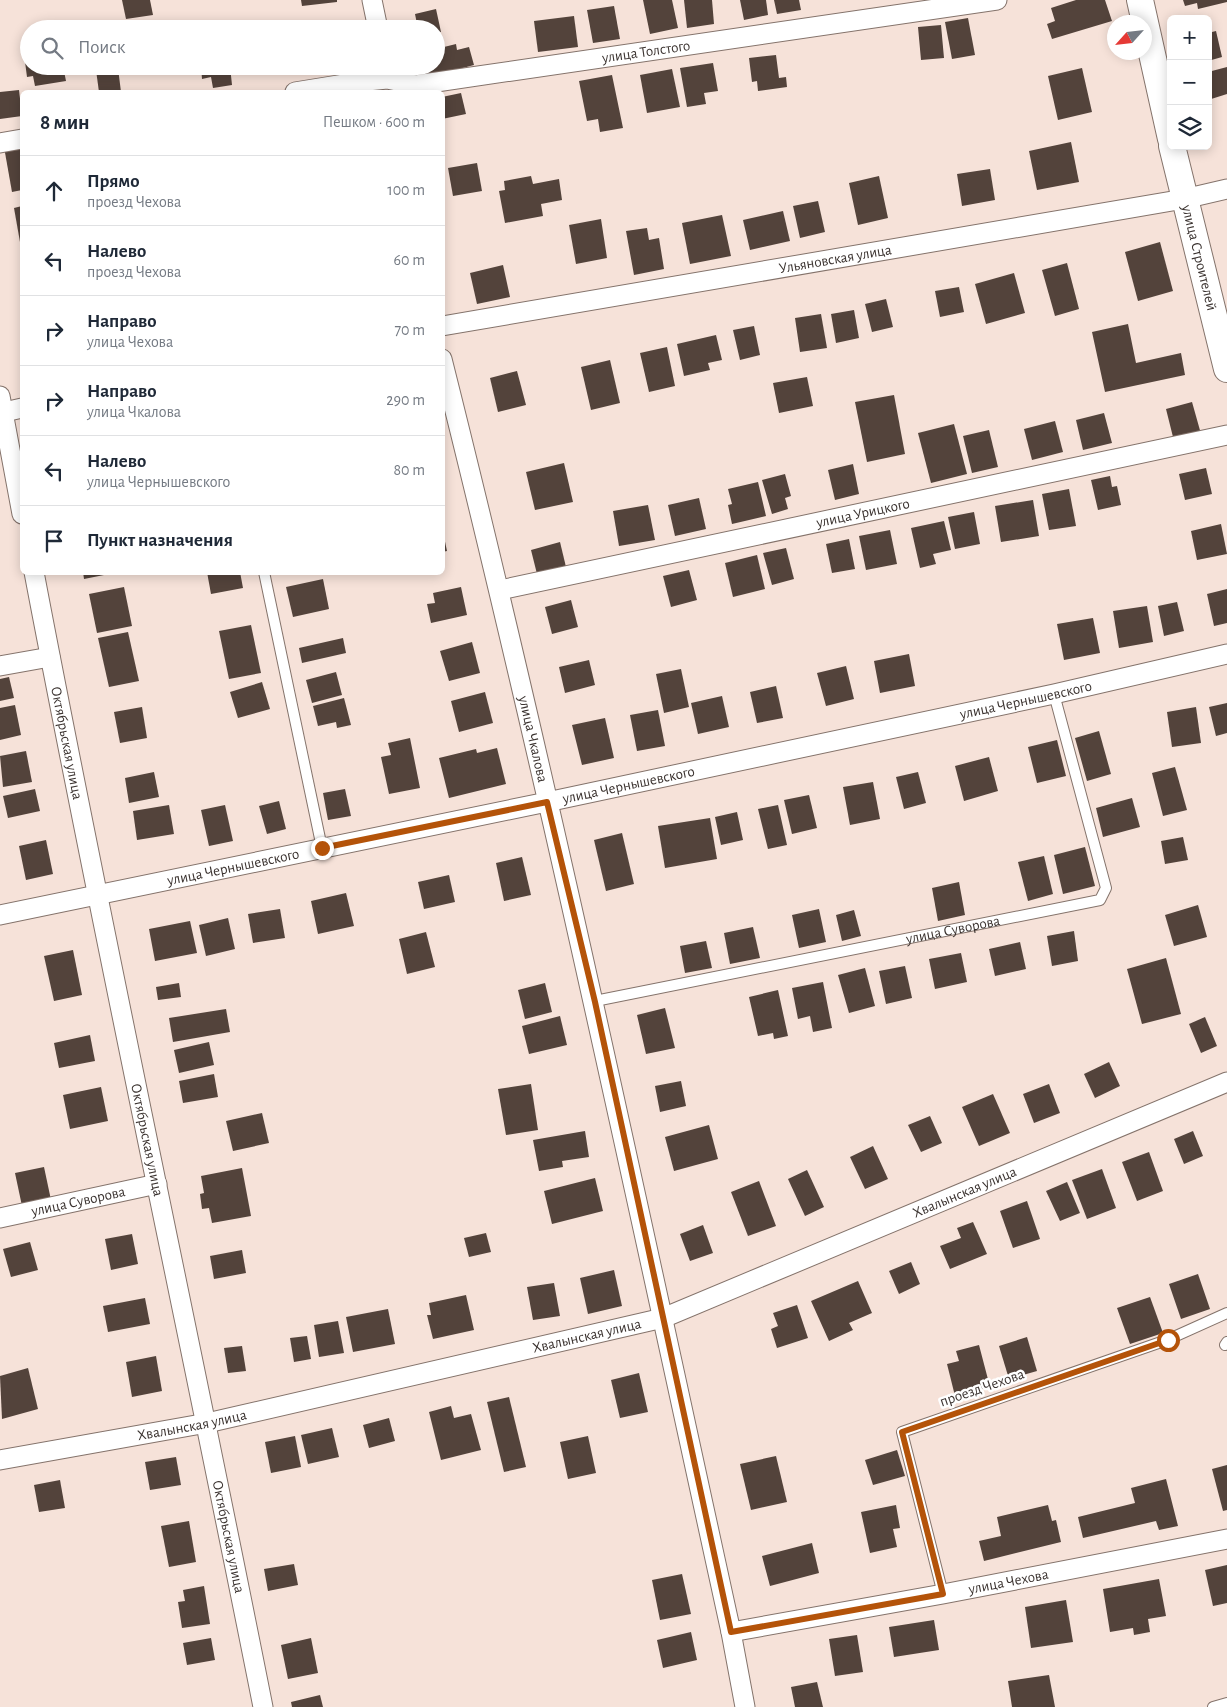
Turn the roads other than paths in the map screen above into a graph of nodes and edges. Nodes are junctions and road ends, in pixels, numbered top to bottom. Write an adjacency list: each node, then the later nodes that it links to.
1 (372, 0): 4 (street)
2 (998, 0): 5 (street, улица Толстого)
3 (1140, 0): 7 (street)
4 (376, 20)
5 (387, 79): 6 (street, улица Толстого)
6 (307, 90)
7 (1167, 121)
8 (20, 139): 9 (street)
9 (0, 143)
10 (1173, 150): 12 (street, улица Строителей)
11 (1227, 189): 12 (street, Ульяновская улица)
12 (1184, 198): 13 (street, Ульяновская улица); 14 (street, улица Строителей)
13 (445, 325)
14 (1227, 369)
15 (445, 371): 22 (street, улица Чкалова)
16 (1, 407): 17 (street); 19 (street)
17 (20, 408)
18 (1227, 435): 22 (street, улица Урицкого)
19 (20, 504)
20 (35, 575): 24 (street, Октябрьская улица)
21 (265, 575): 28 (lane)
22 (500, 590): 27 (street, улица Чкалова)
23 (1227, 654): 26 (street, улица Чернышевского)
24 (50, 657): 25 (street); 29 (street, Октябрьская улица)
25 (0, 666)
26 (1054, 694): 27 (street, улица Чернышевского); 31 (lane, улица Суворова)
27 (547, 802): 28 (street, улица Чернышевского); 31 (street, улица Чкалова)
28 (322, 848): 29 (street, улица Чернышевского)
29 (96, 896): 30 (street, улица Чернышевского); 33 (street, Октябрьская улица)
30 (0, 915)
31 (595, 1002): 36 (street, улица Чкалова)
32 (1227, 1082): 36 (street, Хвалынская улица)
33 (157, 1184): 34 (street, улица Суворова); 37 (street, Октябрьская улица)
34 (0, 1218)
35 (1227, 1313): 40 (lane, проезд Чехова)
36 (663, 1318): 37 (street, Хвалынская улица); 41 (street, улица Чкалова)
37 (207, 1423): 38 (street, Хвалынская улица); 43 (street, Октябрьская улица)
38 (0, 1460)
39 (1227, 1539): 40 (street, улица Чехова)
40 (943, 1594): 41 (street, улица Чехова)
41 (731, 1632): 44 (street, улица Чкалова)
42 (1227, 1703): 45 (lane)
43 (263, 1707)
44 (745, 1707)
45 (1213, 1707)

